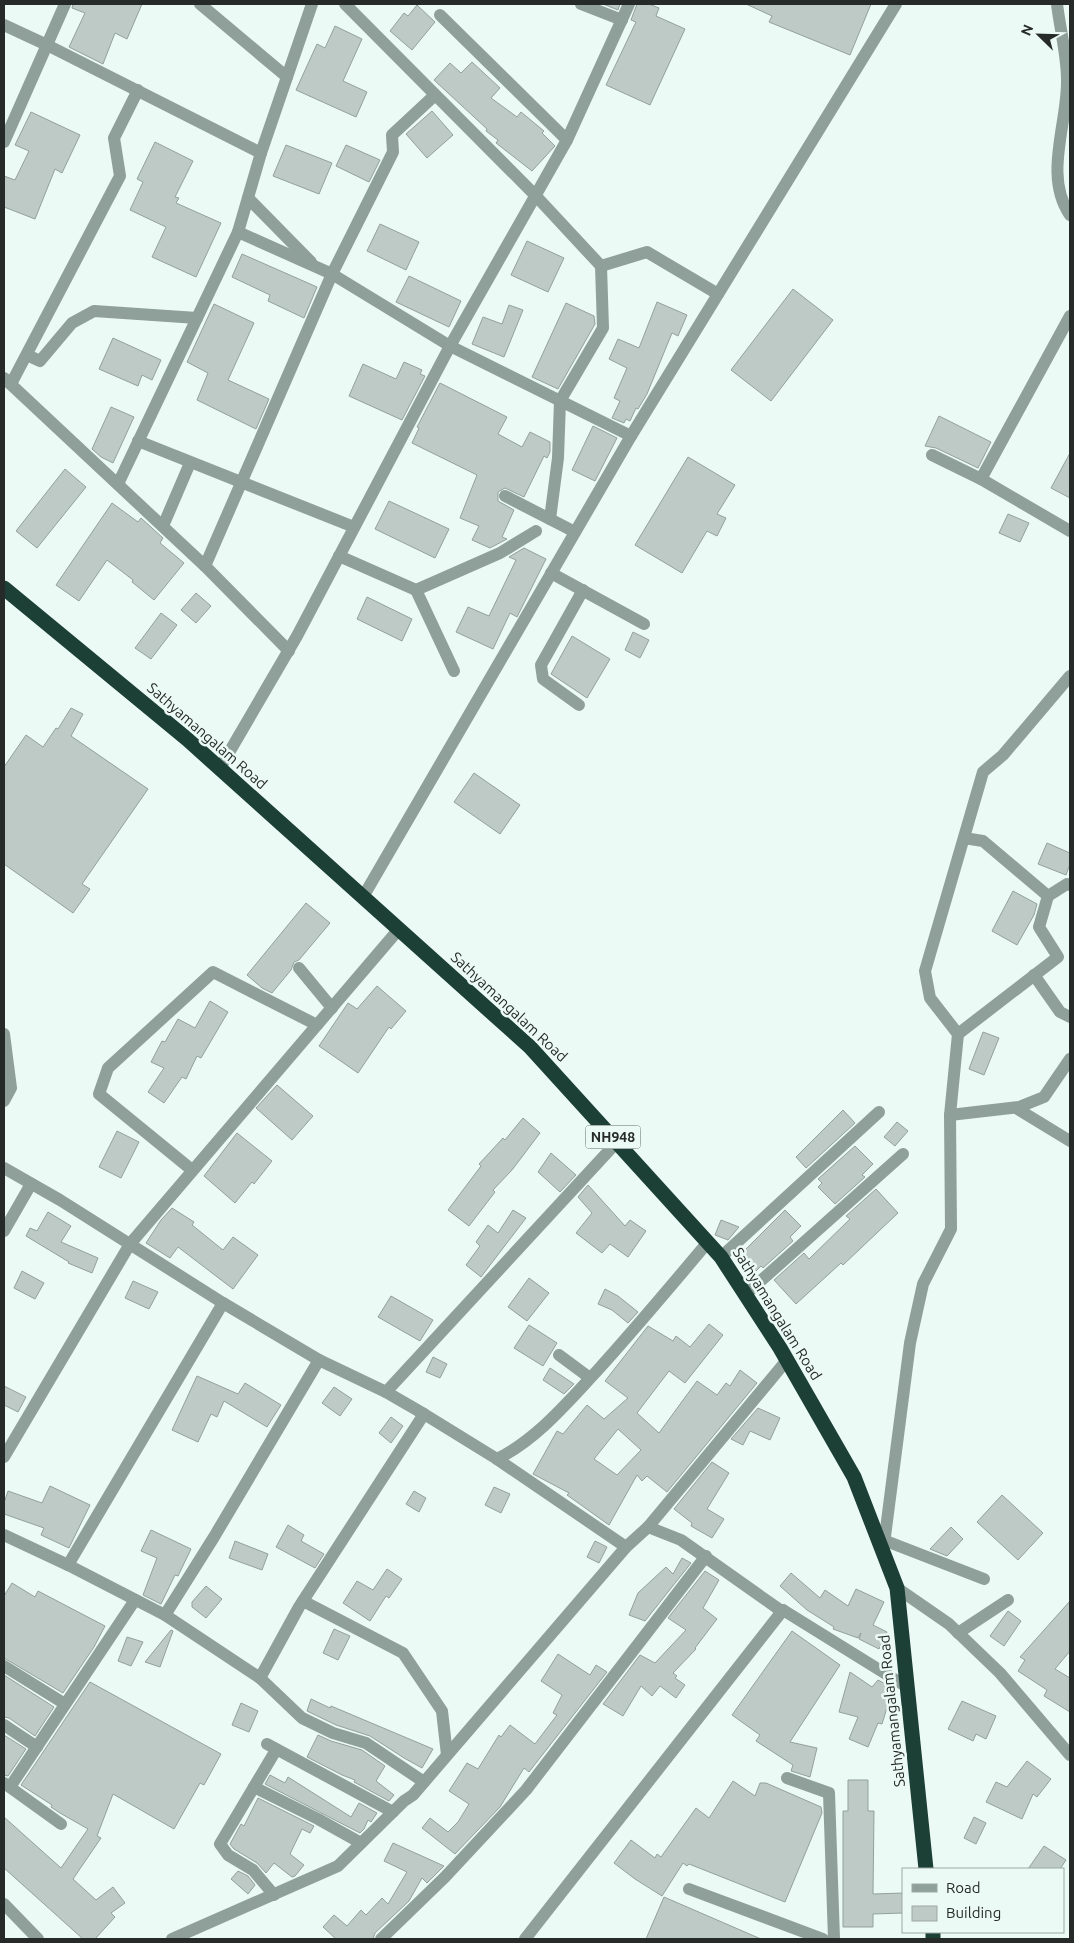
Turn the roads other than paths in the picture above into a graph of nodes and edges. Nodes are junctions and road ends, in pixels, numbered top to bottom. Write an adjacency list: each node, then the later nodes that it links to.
1 (65, 4): 12 (street)
2 (200, 4): 13 (street)
3 (312, 4): 13 (street)
4 (345, 4): 15 (street)
5 (581, 4): 10 (street)
6 (629, 4): 10 (street)
7 (896, 4): 26 (street)
8 (1057, 4): 21 (street)
9 (440, 15): 16 (street)
10 (622, 20): 16 (street)
11 (4, 26): 12 (street)
12 (47, 44): 14 (street); 17 (street)
13 (287, 78): 18 (street)
14 (138, 90): 18 (street); 30 (street)
15 (436, 94): 19 (street); 25 (street)
16 (567, 140): 19 (street)
17 (4, 142)
18 (261, 153): 20 (street)
19 (535, 195): 23 (street); 29 (street)
20 (248, 198): 22 (street); 24 (street)
21 (1070, 215)
22 (238, 232): 24 (street); 28 (street)
23 (601, 266): 26 (street); 32 (street)
24 (315, 267): 25 (street)
25 (332, 274): 29 (street); 38 (street)
26 (718, 294): 33 (street)
27 (1070, 316): 37 (street)
28 (197, 318): 30 (street); 34 (street)
29 (450, 346): 32 (street); 43 (street)
30 (27, 355): 31 (street)
31 (8, 381): 39 (street)
32 (560, 401): 33 (street); 41 (street)
33 (631, 436): 46 (street)
34 (138, 441): 36 (street); 39 (street)
35 (932, 456): 37 (street)
36 (190, 463): 38 (street); 42 (street)
37 (981, 479): 44 (street)
38 (242, 483): 43 (street); 48 (street)
39 (118, 484): 42 (street)
40 (506, 496): 41 (street)
41 (550, 519): 46 (street)
42 (162, 526): 48 (street)
43 (354, 527): 47 (street)
44 (1069, 529)
45 (536, 531): 51 (street)
46 (575, 532): 49 (street)
47 (339, 556): 51 (street); 54 (street)
48 (205, 566): 54 (street)
49 (551, 573): 52 (street); 61 (street)
50 (4, 588): 58 (highway, Sathyamangalam Road / NH948)
51 (416, 590): 55 (street)
52 (583, 590): 53 (street); 57 (street)
53 (644, 624)
54 (289, 651): 58 (street)
55 (454, 671)
56 (1070, 676): 59 (street)
57 (579, 705)
58 (220, 768): 61 (highway, Sathyamangalam Road / NH948)
59 (964, 838): 62 (street); 70 (street)
60 (1070, 885): 62 (street)
61 (363, 896): 63 (highway, Sathyamangalam Road / NH948)
62 (1048, 896): 65 (street)
63 (399, 929): 66 (street); 76 (highway, Sathyamangalam Road / NH948)
64 (299, 968): 66 (street)
65 (1034, 975): 67 (street); 70 (street)
66 (332, 1008): 68 (street)
67 (1070, 1017)
68 (317, 1024): 80 (street); 80 (street)
69 (4, 1034): 72 (street)
70 (958, 1034): 75 (street)
71 (1070, 1059): 73 (street)
72 (4, 1101)
73 (1016, 1108): 75 (street); 77 (street)
74 (879, 1112): 85 (street)
75 (950, 1115): 99 (street)
76 (618, 1142): 83 (highway, Sathyamangalam Road / NH948); 92 (street)
77 (1070, 1142)
78 (902, 1154): 86 (street)
79 (4, 1168): 81 (street)
80 (192, 1170): 84 (street)
81 (31, 1184): 82 (street); 84 (street)
82 (4, 1231)
83 (708, 1242): 85 (highway, Sathyamangalam Road / NH948); 91 (street)
84 (130, 1244): 87 (street); 94 (street)
85 (721, 1256): 86 (highway, Sathyamangalam Road / NH948)
86 (746, 1294): 90 (highway, Sathyamangalam Road / NH948)
87 (223, 1303): 89 (street); 101 (street)
88 (559, 1355): 91 (street)
89 (319, 1360): 92 (street); 108 (street)
90 (787, 1360): 96 (street); 99 (highway, Sathyamangalam Road / NH948)
91 (590, 1378): 95 (street)
92 (386, 1392): 93 (street)
93 (424, 1414): 95 (street); 106 (street)
94 (4, 1457)
95 (496, 1459): 98 (street)
96 (648, 1527): 98 (street); 100 (street)
97 (4, 1535): 101 (street)
98 (626, 1547): 116 (street)
99 (884, 1547): 102 (street); 103 (highway, Sathyamangalam Road / NH948)
100 (706, 1556): 107 (street); 132 (street)
101 (68, 1565): 104 (street)
102 (984, 1579)
103 (897, 1588): 109 (street); 112 (highway, Sathyamangalam Road / NH948)
104 (135, 1600): 108 (street); 113 (street)
105 (1008, 1600): 109 (street)
106 (303, 1601): 111 (street); 116 (street)
107 (783, 1610): 112 (street); 133 (street)
108 (165, 1615): 111 (street)
109 (958, 1633): 117 (street)
110 (4, 1666): 113 (street)
111 (260, 1678): 119 (street)
112 (908, 1688): 125 (highway, Sathyamangalam Road / NH948)
113 (65, 1704): 115 (street)
114 (4, 1725): 115 (street)
115 (37, 1747): 120 (street)
116 (447, 1755): 119 (street)
117 (1070, 1755)
118 (787, 1778): 135 (street)
119 (424, 1782): 122 (street)
120 (7, 1785): 123 (street)
121 (254, 1787): 122 (street); 124 (street); 127 (street)
122 (393, 1812): 124 (street)
123 (61, 1824)
124 (361, 1843): 127 (street)
125 (926, 1868)
126 (689, 1889): 134 (street)
127 (274, 1895): 129 (street)
128 (4, 1904): 130 (street)
129 (198, 1935): 131 (street)
130 (38, 1939)
131 (172, 1939)
132 (381, 1939)
133 (525, 1939)
134 (823, 1939)
135 (834, 1939)

